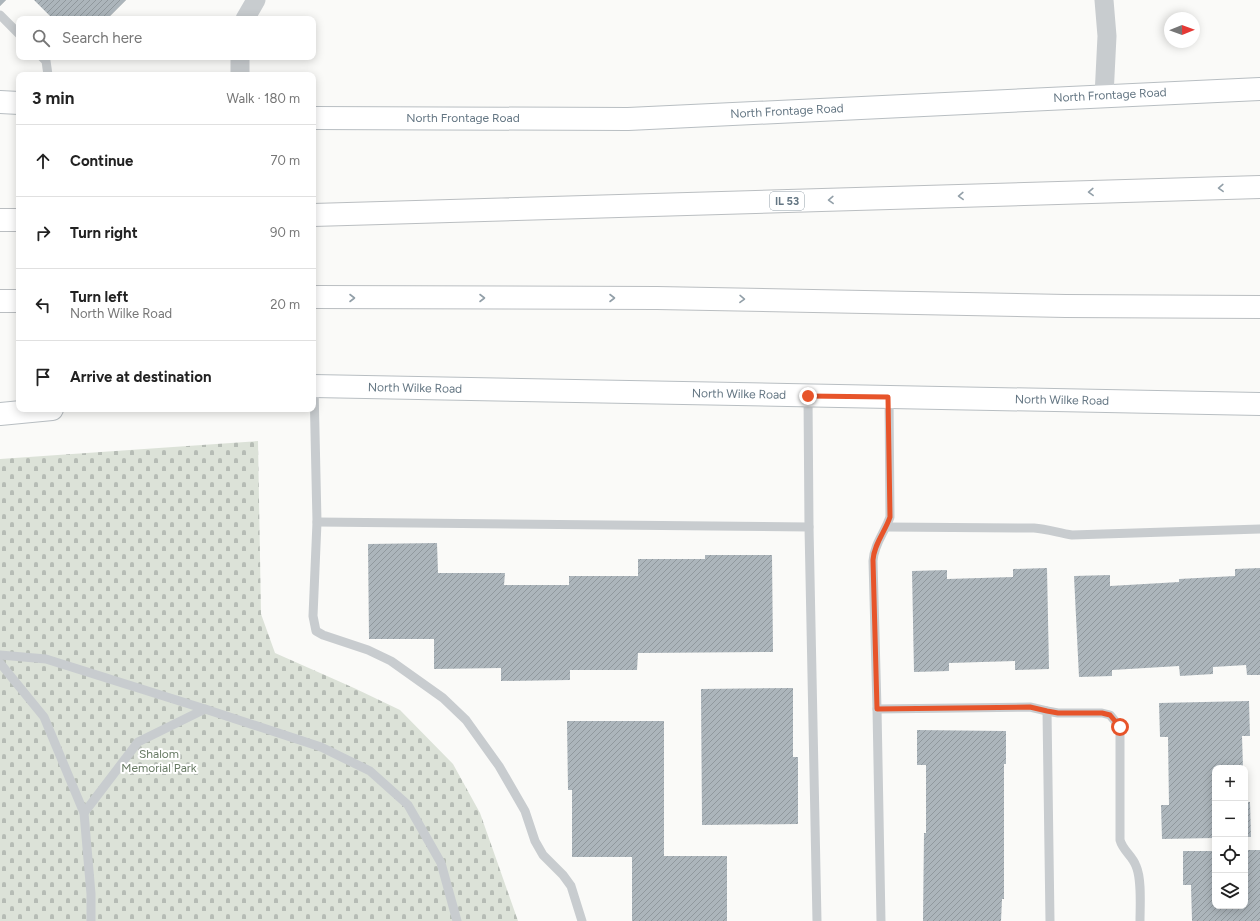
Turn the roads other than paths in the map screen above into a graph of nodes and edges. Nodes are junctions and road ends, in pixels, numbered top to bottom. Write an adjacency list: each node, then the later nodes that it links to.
1 (256, 0): 4 (street)
2 (1104, 0): 11 (street)
3 (0, 15): 5 (lane)
4 (247, 16)
5 (16, 31)
6 (45, 60): 8 (lane)
7 (240, 60): 9 (street)
8 (48, 72)
9 (240, 72)
10 (1260, 88): 11 (main road, North Frontage Road)
11 (1104, 96): 14 (main road, North Frontage Road)
12 (0, 102): 13 (main road)
13 (16, 103)
14 (316, 118)
15 (1260, 187): 16 (main road, IL 53, one-way to 16)
16 (316, 215)
17 (0, 220): 18 (main road)
18 (16, 220)
19 (316, 297): 22 (main road, one-way to 22)
20 (0, 301): 21 (main road)
21 (16, 301)
22 (1254, 308)
23 (316, 386): 24 (main road, North Wilke Road)
24 (808, 396): 25 (main road, North Wilke Road); 31 (lane)
25 (888, 397): 26 (main road, North Wilke Road); 32 (lane)
26 (1260, 404)
27 (21, 412): 29 (main road)
28 (315, 412): 30 (lane)
29 (0, 414)
30 (317, 522): 31 (lane); 42 (lane)
31 (809, 527): 43 (lane)
32 (887, 527): 33 (lane); 37 (lane)
33 (1260, 529)
34 (0, 655): 36 (lane)
35 (0, 663): 39 (lane)
36 (204, 709): 39 (lane); 41 (lane)
37 (877, 709): 38 (lane); 44 (lane)
38 (1047, 711): 45 (lane); 46 (lane)
39 (84, 813): 40 (lane)
40 (91, 921)
41 (457, 921)
42 (582, 921)
43 (817, 921)
44 (881, 921)
45 (1050, 921)
46 (1140, 921)

